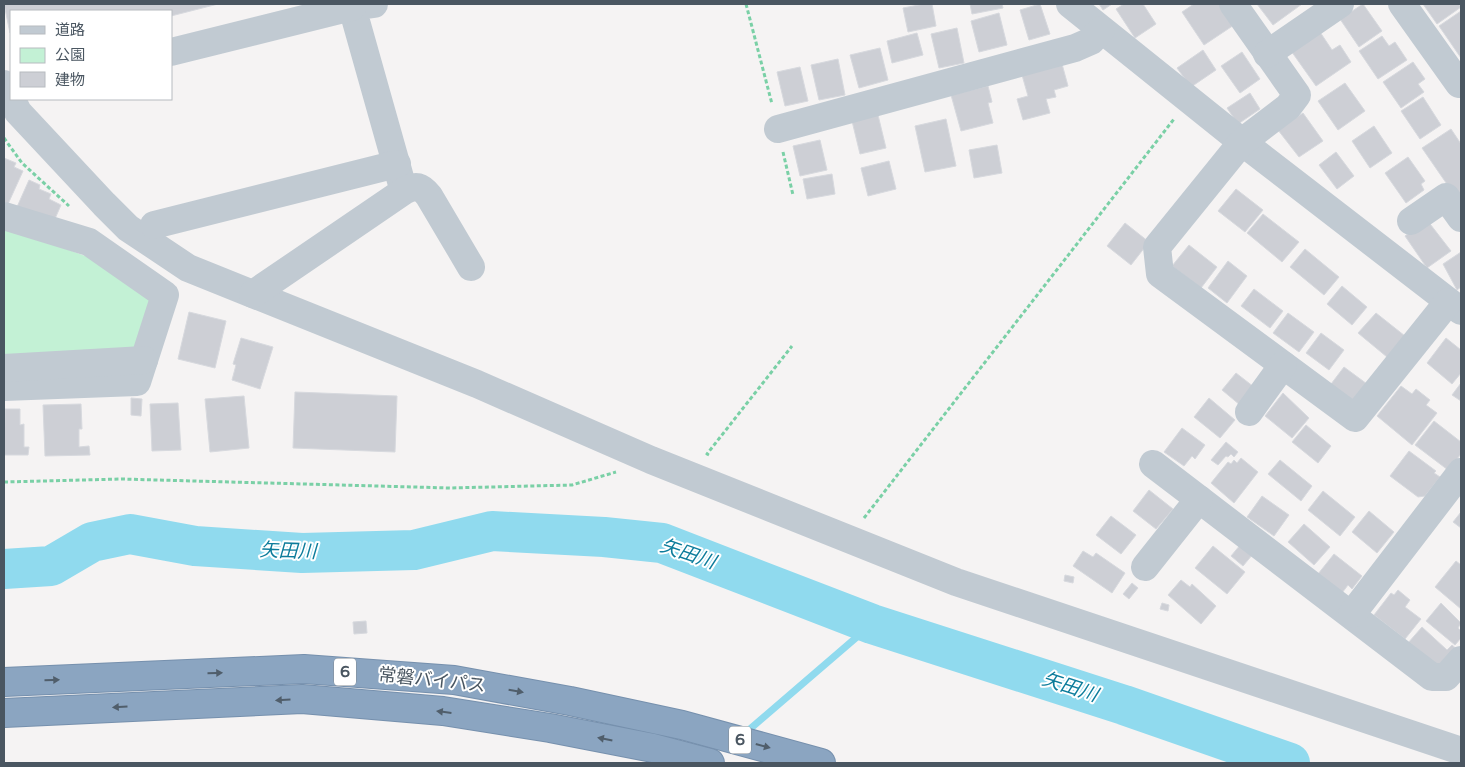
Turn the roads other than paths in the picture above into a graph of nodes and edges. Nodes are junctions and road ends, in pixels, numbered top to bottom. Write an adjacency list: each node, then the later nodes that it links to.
1 (1070, 4): 6 (street)
2 (1233, 4): 8 (street)
3 (1340, 4): 8 (street)
4 (1402, 4): 9 (street)
5 (359, 5): 7 (street); 13 (street)
6 (1101, 30): 11 (street); 12 (street)
7 (172, 52)
8 (1267, 54): 12 (street)
9 (1459, 84)
10 (13, 100): 20 (street)
11 (778, 129)
12 (1242, 142): 21 (street); 23 (street)
13 (396, 164): 14 (street); 18 (street)
14 (404, 191): 19 (street); 20 (street)
15 (4, 216): 22 (street)
16 (1461, 216): 17 (street)
17 (1411, 221)
18 (154, 225)
19 (471, 267)
20 (253, 294): 35 (street)
21 (1455, 306): 23 (street)
22 (144, 360): 24 (street); 25 (street)
23 (1283, 365): 26 (street)
24 (4, 368)
25 (4, 387)
26 (1249, 412)
27 (1153, 464): 29 (street)
28 (1461, 472): 31 (street)
29 (1200, 499): 30 (street); 31 (street)
30 (1145, 567)
31 (1352, 614): 32 (street)
32 (1461, 660)
33 (4, 682): 36 (highway, 常磐バイパス / 6, one-way to 36)
34 (4, 713): 37 (highway, 常磐バイパス / 6, one-way to 34)
35 (1461, 750)
36 (809, 759)
37 (710, 763)

